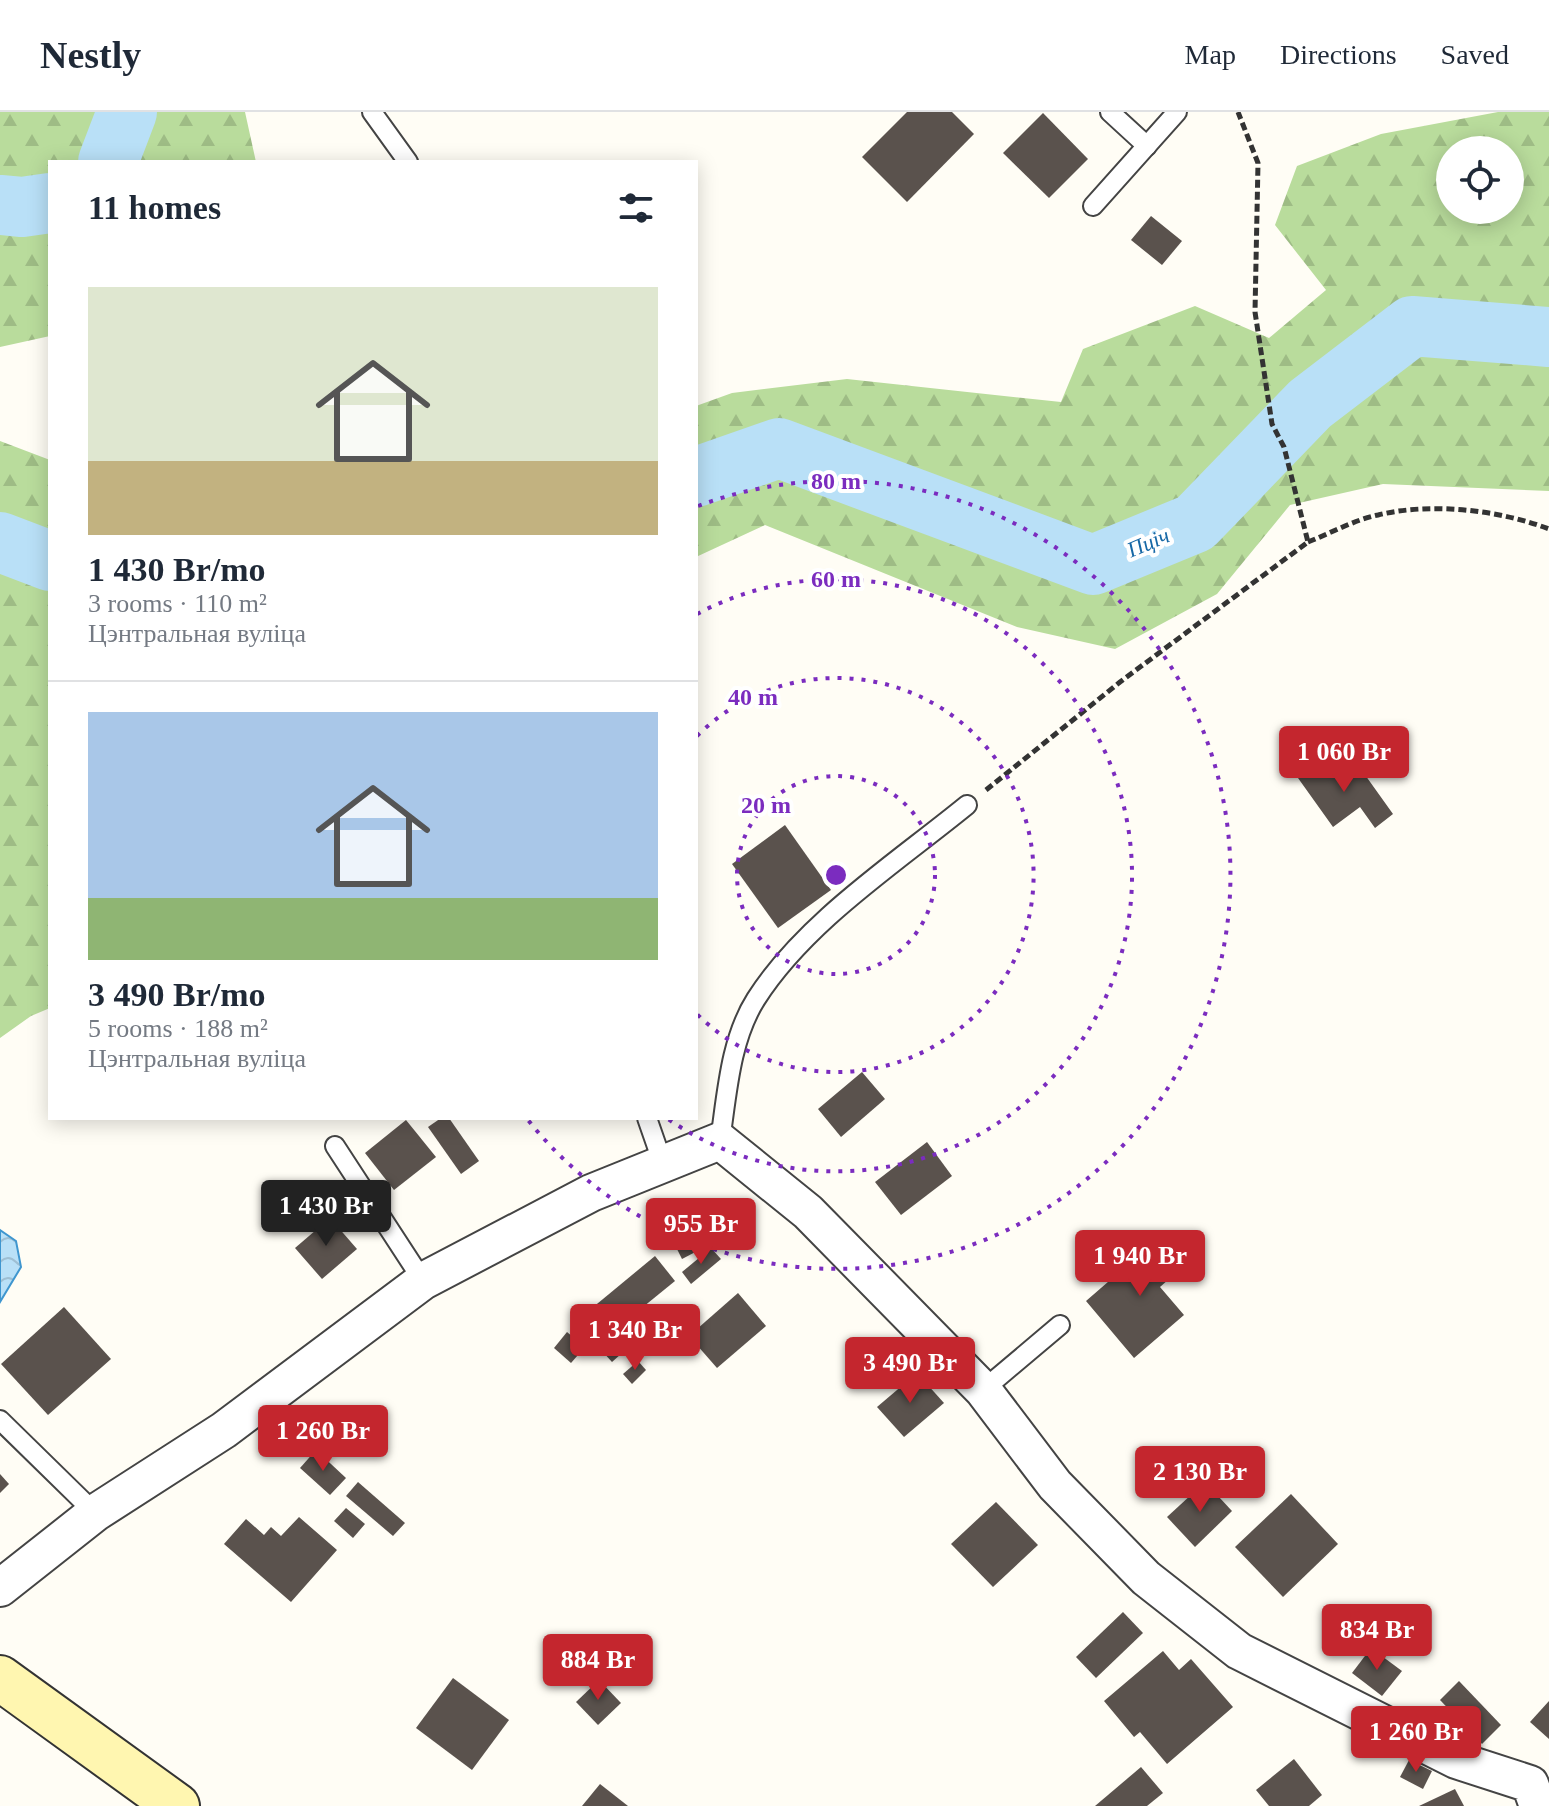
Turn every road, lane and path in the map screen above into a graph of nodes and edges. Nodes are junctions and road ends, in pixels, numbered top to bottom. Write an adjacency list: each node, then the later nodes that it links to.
1 (372, 112): 6 (lane)
2 (1110, 112): 5 (lane)
3 (1177, 112): 5 (lane)
4 (1238, 112): 9 (path)
5 (1147, 146): 7 (lane)
6 (407, 160)
7 (1093, 206)
8 (1549, 529): 9 (path)
9 (1308, 542): 10 (path)
10 (967, 805): 12 (lane)
11 (648, 1120): 14 (lane)
12 (720, 1141): 14 (street); 17 (street)
13 (335, 1146): 15 (lane)
14 (663, 1164): 15 (street)
15 (423, 1281): 19 (street)
16 (1060, 1325): 17 (lane)
17 (983, 1390): 22 (street)
18 (0, 1420): 19 (lane)
19 (95, 1513): 20 (street)
20 (0, 1588)
21 (0, 1678): 23 (street)
22 (1539, 1791)
23 (177, 1806)

